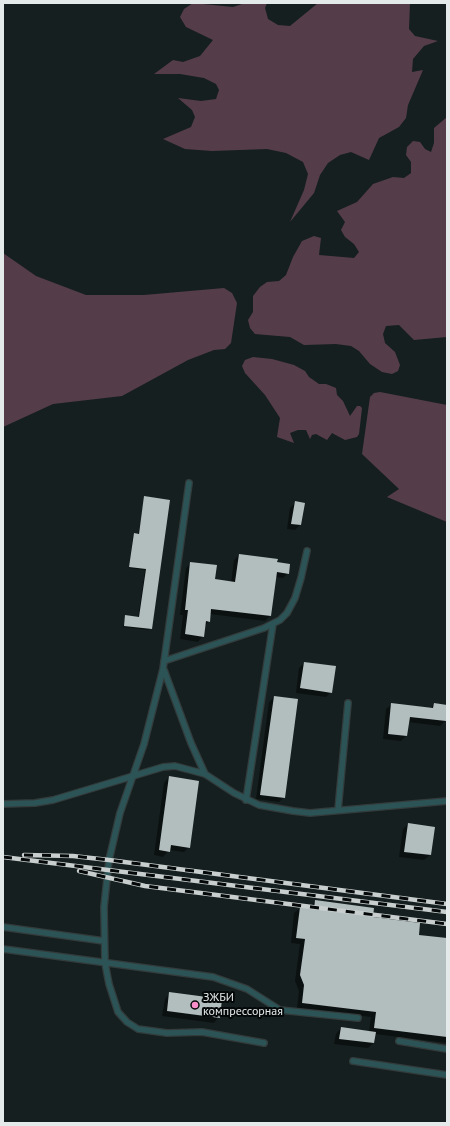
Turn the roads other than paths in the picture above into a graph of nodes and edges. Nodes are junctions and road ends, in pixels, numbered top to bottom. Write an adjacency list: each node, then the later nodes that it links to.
1 (189, 483): 4 (lane)
2 (307, 551): 3 (lane)
3 (274, 624): 4 (lane); 9 (lane)
4 (164, 661): 5 (lane)
5 (163, 669): 7 (lane); 8 (lane)
6 (348, 703): 12 (lane)
7 (205, 774): 8 (lane); 9 (lane)
8 (134, 775): 11 (lane); 14 (lane)
9 (246, 800): 12 (lane)
10 (447, 801): 12 (lane)
11 (3, 804)
12 (338, 810)
13 (3, 927): 14 (lane)
14 (104, 941): 16 (lane)
15 (3, 949): 16 (lane)
16 (105, 963): 17 (lane); 19 (lane)
17 (358, 1018)
18 (399, 1042): 20 (lane)
19 (264, 1043)
20 (447, 1049)
21 (353, 1061): 22 (lane)
22 (447, 1075)

